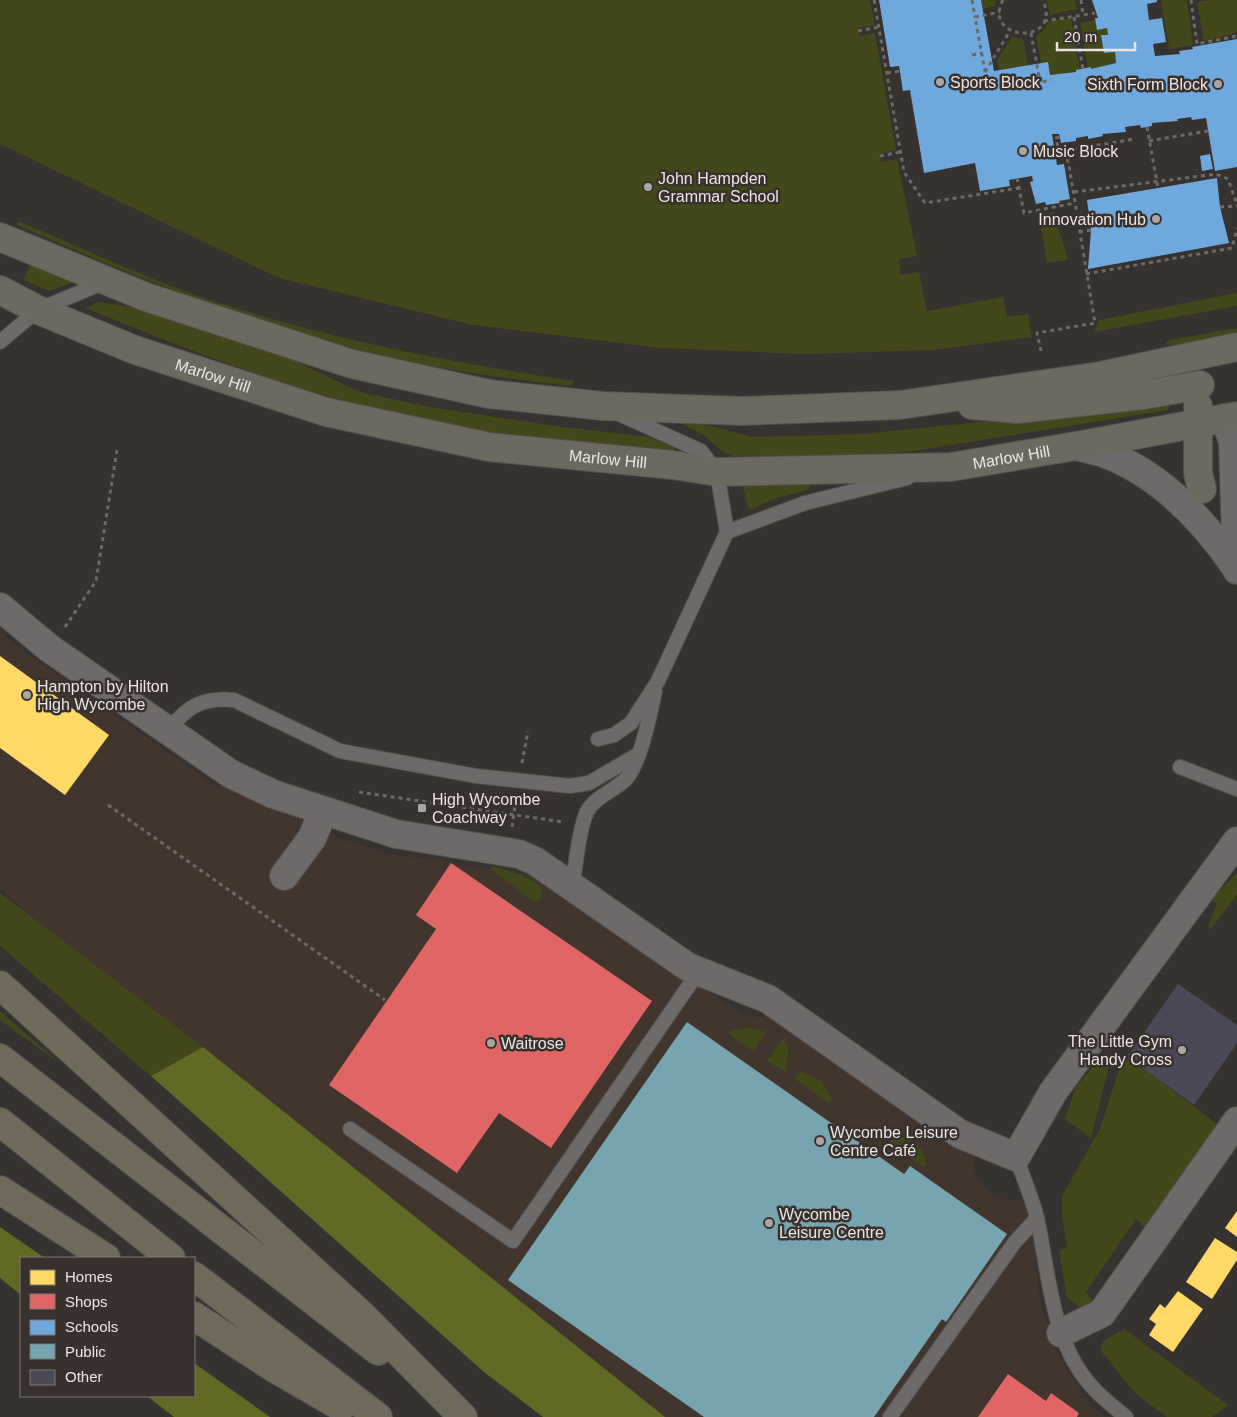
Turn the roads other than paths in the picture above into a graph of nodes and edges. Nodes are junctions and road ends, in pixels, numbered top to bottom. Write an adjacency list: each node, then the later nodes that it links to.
1 (0, 237): 2 (main road)
2 (109, 280): 4 (lane); 9 (main road)
3 (0, 290): 4 (main road, Marlow Hill)
4 (38, 310): 5 (lane); 14 (main road, Marlow Hill)
5 (0, 342)
6 (1233, 348): 7 (main road); 8 (main road)
7 (1200, 385): 8 (main road); 10 (main road); 11 (main road)
8 (926, 401): 9 (main road)
9 (603, 406): 14 (lane)
10 (1231, 417): 11 (main road, Marlow Hill); 16 (street)
11 (1197, 424): 12 (main road, Marlow Hill); 15 (main road)
12 (1076, 446): 13 (main road, Marlow Hill); 18 (street)
13 (951, 467): 14 (main road, Marlow Hill); 17 (lane)
14 (717, 472): 17 (lane)
15 (1202, 489): 18 (street)
16 (1236, 500): 19 (street)
17 (727, 532): 21 (lane)
18 (1213, 534): 19 (street)
19 (1236, 568)
20 (0, 607): 22 (street)
21 (658, 681): 23 (lane); 24 (lane)
22 (169, 730): 24 (lane); 27 (street)
23 (598, 739)
24 (637, 755): 30 (lane)
25 (1180, 766): 26 (lane)
26 (1237, 789)
27 (323, 812): 29 (street); 30 (street)
28 (1237, 841): 37 (street)
29 (284, 876)
30 (572, 886): 31 (street)
31 (699, 971): 36 (lane); 37 (street)
32 (0, 985): 47 (highway)
33 (0, 1058): 47 (highway)
34 (1237, 1121): 44 (street)
35 (0, 1122): 41 (highway)
36 (350, 1129)
37 (1016, 1157): 39 (lane)
38 (0, 1190): 40 (highway)
39 (1037, 1218): 44 (lane); 48 (lane)
40 (104, 1257)
41 (170, 1257)
42 (195, 1277): 46 (highway)
43 (195, 1317): 45 (highway)
44 (1062, 1333): 49 (lane)
45 (358, 1417)
46 (378, 1417)
47 (463, 1417)
48 (890, 1417)
49 (1126, 1417)

